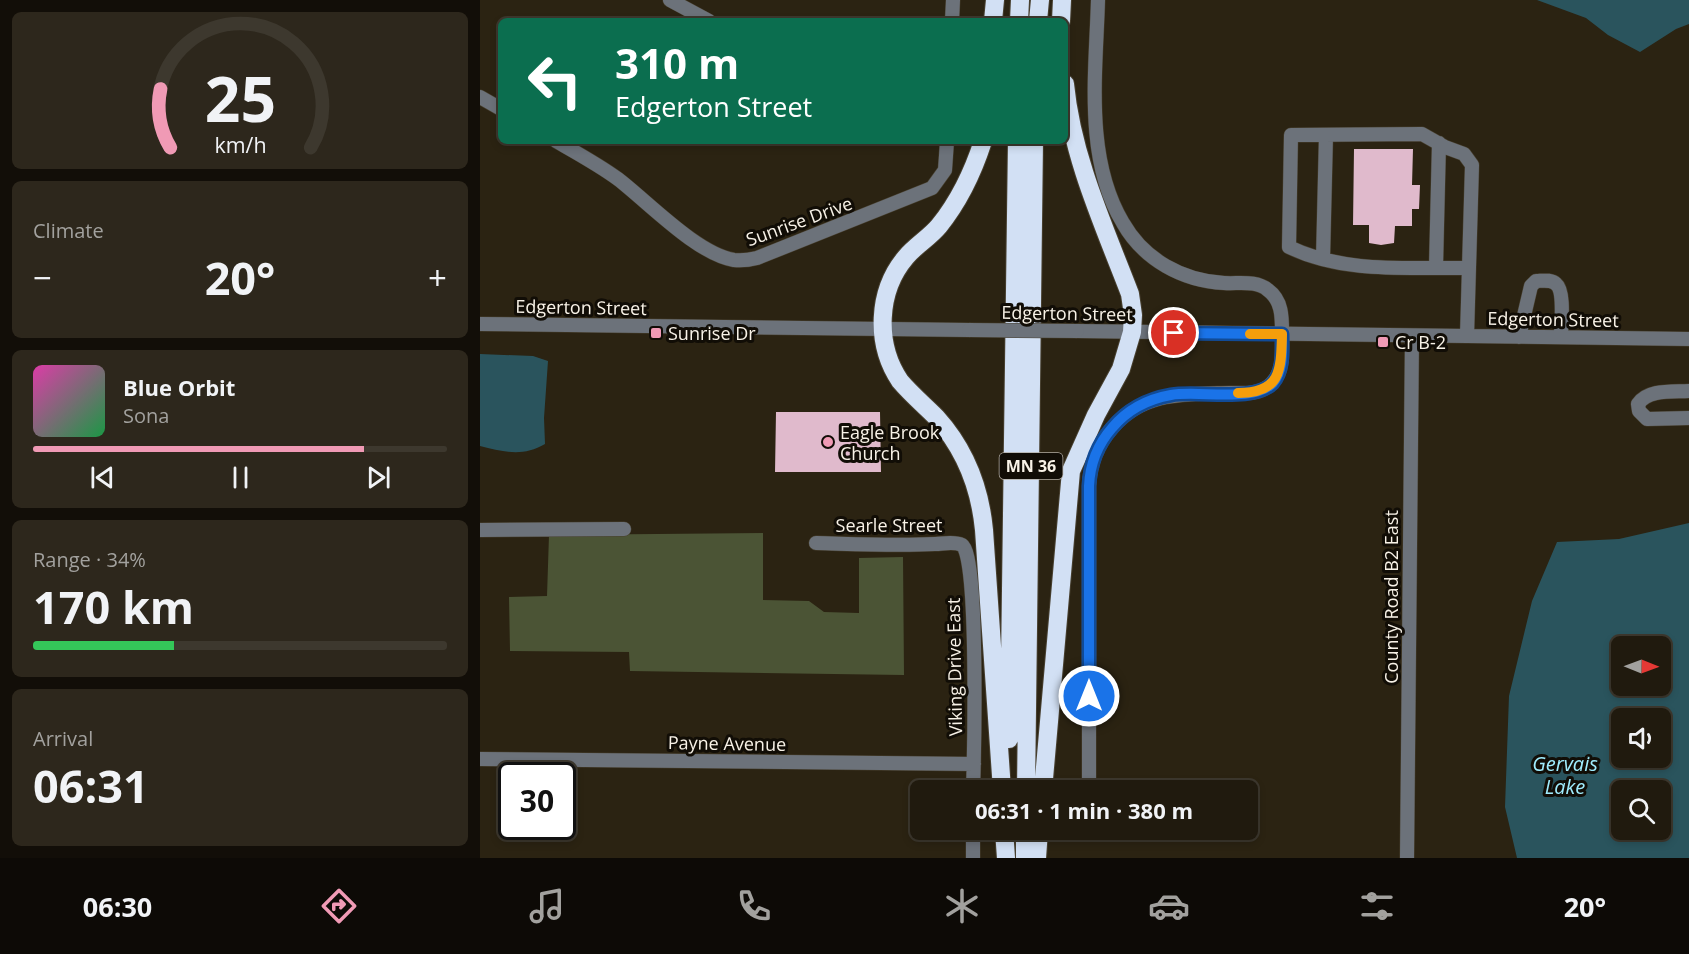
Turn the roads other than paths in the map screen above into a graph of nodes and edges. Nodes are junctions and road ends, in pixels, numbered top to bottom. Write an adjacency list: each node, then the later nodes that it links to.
1 (670, 0): 8 (street)
2 (953, 0): 9 (street)
3 (995, 0): 10 (highway)
4 (1020, 0): 11 (highway)
5 (1040, 0): 12 (highway)
6 (1062, 0): 13 (highway)
7 (1098, 0): 30 (street)
8 (704, 18)
9 (952, 18)
10 (993, 18)
11 (1019, 18)
12 (1038, 18)
13 (1061, 18)
14 (480, 97): 16 (street)
15 (1068, 103): 29 (highway)
16 (498, 108)
17 (1326, 135): 23 (street); 24 (street); 24 (street)
18 (561, 144): 19 (street, Sunrise Drive)
19 (947, 144)
20 (982, 144): 28 (highway)
21 (1017, 144): 46 (highway, MN 36)
22 (1034, 144): 47 (highway, MN 36)
23 (1439, 144): 25 (street); 26 (street)
24 (1323, 259): 25 (street)
25 (1436, 267): 26 (street)
26 (1469, 268): 32 (street)
27 (480, 324): 28 (street, Edgerton Street)
28 (883, 329): 29 (street, Edgerton Street, bridge); 45 (highway)
29 (1132, 332): 30 (street, Edgerton Street); 48 (highway)
30 (1282, 334): 31 (street, Edgerton Street); 49 (street)
31 (1412, 336): 32 (street, Edgerton Street); 58 (street, County Road B2 East)
32 (1467, 336): 33 (street, Edgerton Street)
33 (1519, 337): 34 (street, Edgerton Street); 34 (street)
34 (1561, 338): 35 (street, Edgerton Street)
35 (1689, 339)
36 (1689, 391): 37 (street)
37 (1689, 418)
38 (624, 529): 39 (street)
39 (480, 530)
40 (816, 543): 41 (street, Searle Street)
41 (962, 545): 43 (street, Viking Drive East)
42 (480, 759): 43 (street, Payne Avenue)
43 (974, 764): 44 (street, Viking Drive East)
44 (974, 780)
45 (1001, 780)
46 (1009, 780)
47 (1026, 780)
48 (1044, 780)
49 (1089, 780)
50 (973, 840): 54 (street)
51 (1006, 840): 55 (highway)
52 (1025, 840): 56 (highway)
53 (1039, 840): 57 (highway)
54 (973, 858)
55 (1007, 858)
56 (1025, 858)
57 (1037, 858)
58 (1407, 858)

